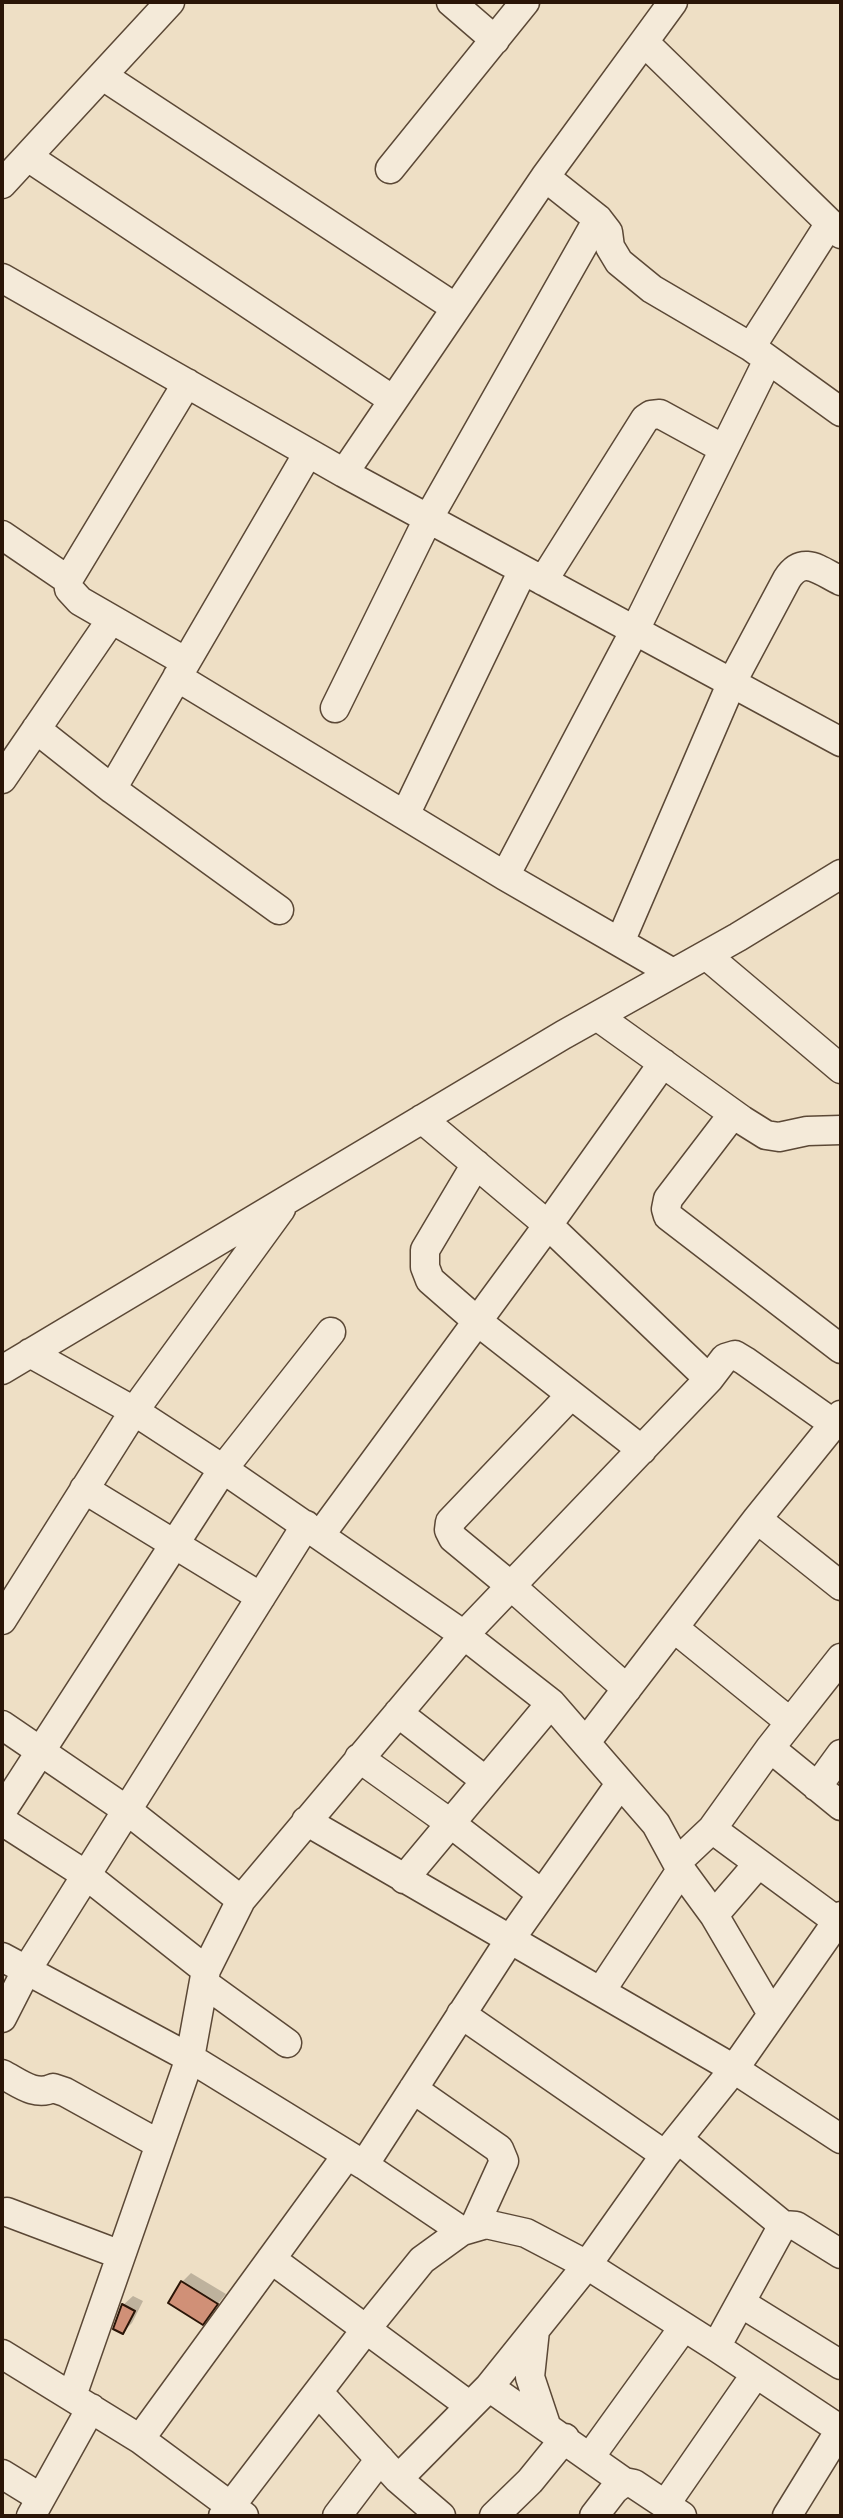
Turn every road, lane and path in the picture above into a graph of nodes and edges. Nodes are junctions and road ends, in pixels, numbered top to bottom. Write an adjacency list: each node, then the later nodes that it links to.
1 (170, 2): 7 (street)
2 (451, 2): 5 (street)
3 (525, 2): 5 (street)
4 (673, 2): 6 (street)
5 (495, 40): 9 (street)
6 (644, 42): 10 (street); 13 (street)
7 (103, 76): 8 (street); 15 (street)
8 (28, 157): 11 (street); 18 (street)
9 (390, 169)
10 (545, 177): 12 (street); 15 (street)
11 (2, 184)
12 (598, 219): 16 (street); 23 (street)
13 (836, 229): 16 (street)
14 (2, 278): 17 (street)
15 (456, 308): 18 (street)
16 (759, 354): 19 (street); 20 (street)
17 (187, 383): 21 (street); 26 (street)
18 (393, 400): 22 (street)
19 (841, 412)
20 (724, 449): 25 (street); 29 (street)
21 (308, 453): 22 (street); 30 (street)
22 (344, 473): 23 (street)
23 (428, 519): 25 (street); 32 (street)
24 (2, 535): 26 (street)
25 (533, 576): 29 (street); 37 (street)
26 (68, 580): 28 (street)
27 (841, 581): 31 (street)
28 (111, 620): 30 (street); 33 (street)
29 (635, 630): 31 (street); 39 (street)
30 (181, 670): 36 (street); 37 (street)
31 (732, 682): 34 (street); 41 (street)
32 (335, 708)
33 (36, 729): 35 (street); 36 (street)
34 (841, 741)
35 (2, 779)
36 (111, 789): 40 (street)
37 (405, 815): 39 (street)
38 (841, 874): 42 (street)
39 (505, 876): 41 (street)
40 (279, 910)
41 (620, 942): 43 (street)
42 (706, 955): 43 (street); 46 (street)
43 (673, 973): 44 (street)
44 (597, 1016): 45 (street); 48 (street)
45 (663, 1063): 47 (street); 52 (street)
46 (841, 1069)
47 (733, 1114): 49 (street); 55 (street)
48 (422, 1119): 50 (street); 51 (street)
49 (841, 1130)
50 (476, 1164): 52 (street); 53 (street)
51 (289, 1199): 56 (street); 59 (street)
52 (548, 1225): 53 (street); 57 (street)
53 (477, 1321): 58 (street); 65 (street)
54 (331, 1332): 62 (street)
55 (841, 1349)
56 (12, 1360): 59 (street)
57 (709, 1379): 60 (street); 61 (street)
58 (571, 1395): 61 (street); 67 (street)
59 (134, 1411): 62 (street); 63 (street)
60 (838, 1419): 64 (street)
61 (642, 1450): 67 (street)
62 (223, 1469): 65 (street); 66 (street)
63 (84, 1489): 66 (street); 70 (street)
64 (757, 1519): 68 (street); 71 (street)
65 (313, 1529): 69 (street); 72 (street)
66 (174, 1545): 69 (street); 81 (street)
67 (511, 1586): 72 (street); 74 (street)
68 (841, 1586)
69 (261, 1597): 89 (street)
70 (2, 1620)
71 (674, 1628): 74 (street); 77 (street)
72 (464, 1635): 75 (street); 76 (street)
73 (841, 1658): 77 (street)
74 (626, 1689): 79 (street)
75 (551, 1703): 79 (street); 84 (street)
76 (398, 1713): 83 (street); 84 (street)
77 (790, 1723): 80 (street)
78 (2, 1725): 81 (street)
79 (586, 1742): 85 (street)
80 (770, 1748): 86 (street); 93 (street)
81 (40, 1751): 88 (street); 89 (street)
82 (841, 1754): 86 (street)
83 (359, 1758): 91 (street); 92 (street)
84 (486, 1781): 92 (street)
85 (620, 1784): 95 (street); 98 (street)
86 (817, 1787): 87 (street)
87 (841, 1806)
88 (2, 1811)
89 (128, 1811): 96 (street); 99 (street)
90 (2, 1821): 96 (street)
91 (306, 1821): 97 (street); 99 (street)
92 (450, 1823): 97 (street); 98 (street)
93 (712, 1829): 94 (street); 95 (street)
94 (758, 1864): 100 (street); 101 (street)
95 (679, 1866): 100 (street); 106 (street)
96 (86, 1875): 104 (street); 105 (street)
97 (404, 1879): 102 (street)
98 (542, 1894): 102 (street)
99 (241, 1900): 105 (street)
100 (715, 1915): 108 (street)
101 (840, 1921): 108 (street)
102 (509, 1941): 106 (street); 107 (street)
103 (2, 1957): 104 (street)
104 (26, 1971): 109 (street); 111 (street)
105 (205, 1976): 110 (street); 111 (street)
106 (601, 1991): 112 (street)
107 (461, 2014): 114 (street); 117 (street)
108 (772, 2014): 112 (street)
109 (2, 2018)
110 (288, 2043)
111 (190, 2058): 116 (street); 118 (street)
112 (734, 2069): 115 (street); 117 (street)
113 (2, 2074): 116 (street)
114 (413, 2089): 118 (street); 121 (street)
115 (841, 2139)
116 (159, 2144): 123 (street)
117 (672, 2147): 120 (street); 125 (street)
118 (356, 2160): 121 (street); 124 (street)
119 (4, 2211): 123 (street)
120 (783, 2225): 122 (street); 126 (street)
121 (468, 2229): 125 (street); 127 (street)
122 (841, 2254)
123 (121, 2255): 136 (street)
124 (271, 2259): 127 (street); 139 (street)
125 (587, 2265): 128 (street); 129 (street)
126 (741, 2303): 130 (street); 132 (street)
127 (367, 2328): 134 (street); 135 (street)
128 (683, 2328): 130 (street); 140 (street)
129 (535, 2330): 135 (street); 138 (street)
130 (716, 2347): 133 (street)
131 (2, 2354): 136 (street)
132 (841, 2365)
133 (755, 2375): 137 (street); 145 (street)
134 (318, 2392): 141 (street); 146 (street)
135 (480, 2396): 138 (street); 141 (street)
136 (81, 2402): 139 (street); 144 (street)
137 (841, 2430): 151 (street)
138 (556, 2432): 140 (street); 149 (street)
139 (140, 2439): 146 (street)
140 (590, 2457): 143 (street)
141 (389, 2469): 147 (street); 148 (street)
142 (2, 2474): 144 (street)
143 (624, 2482): 145 (street); 150 (street)
144 (36, 2507)
145 (673, 2511)
146 (233, 2513)
147 (337, 2516)
148 (441, 2516)
149 (494, 2516)
150 (594, 2516)
151 (787, 2516)

